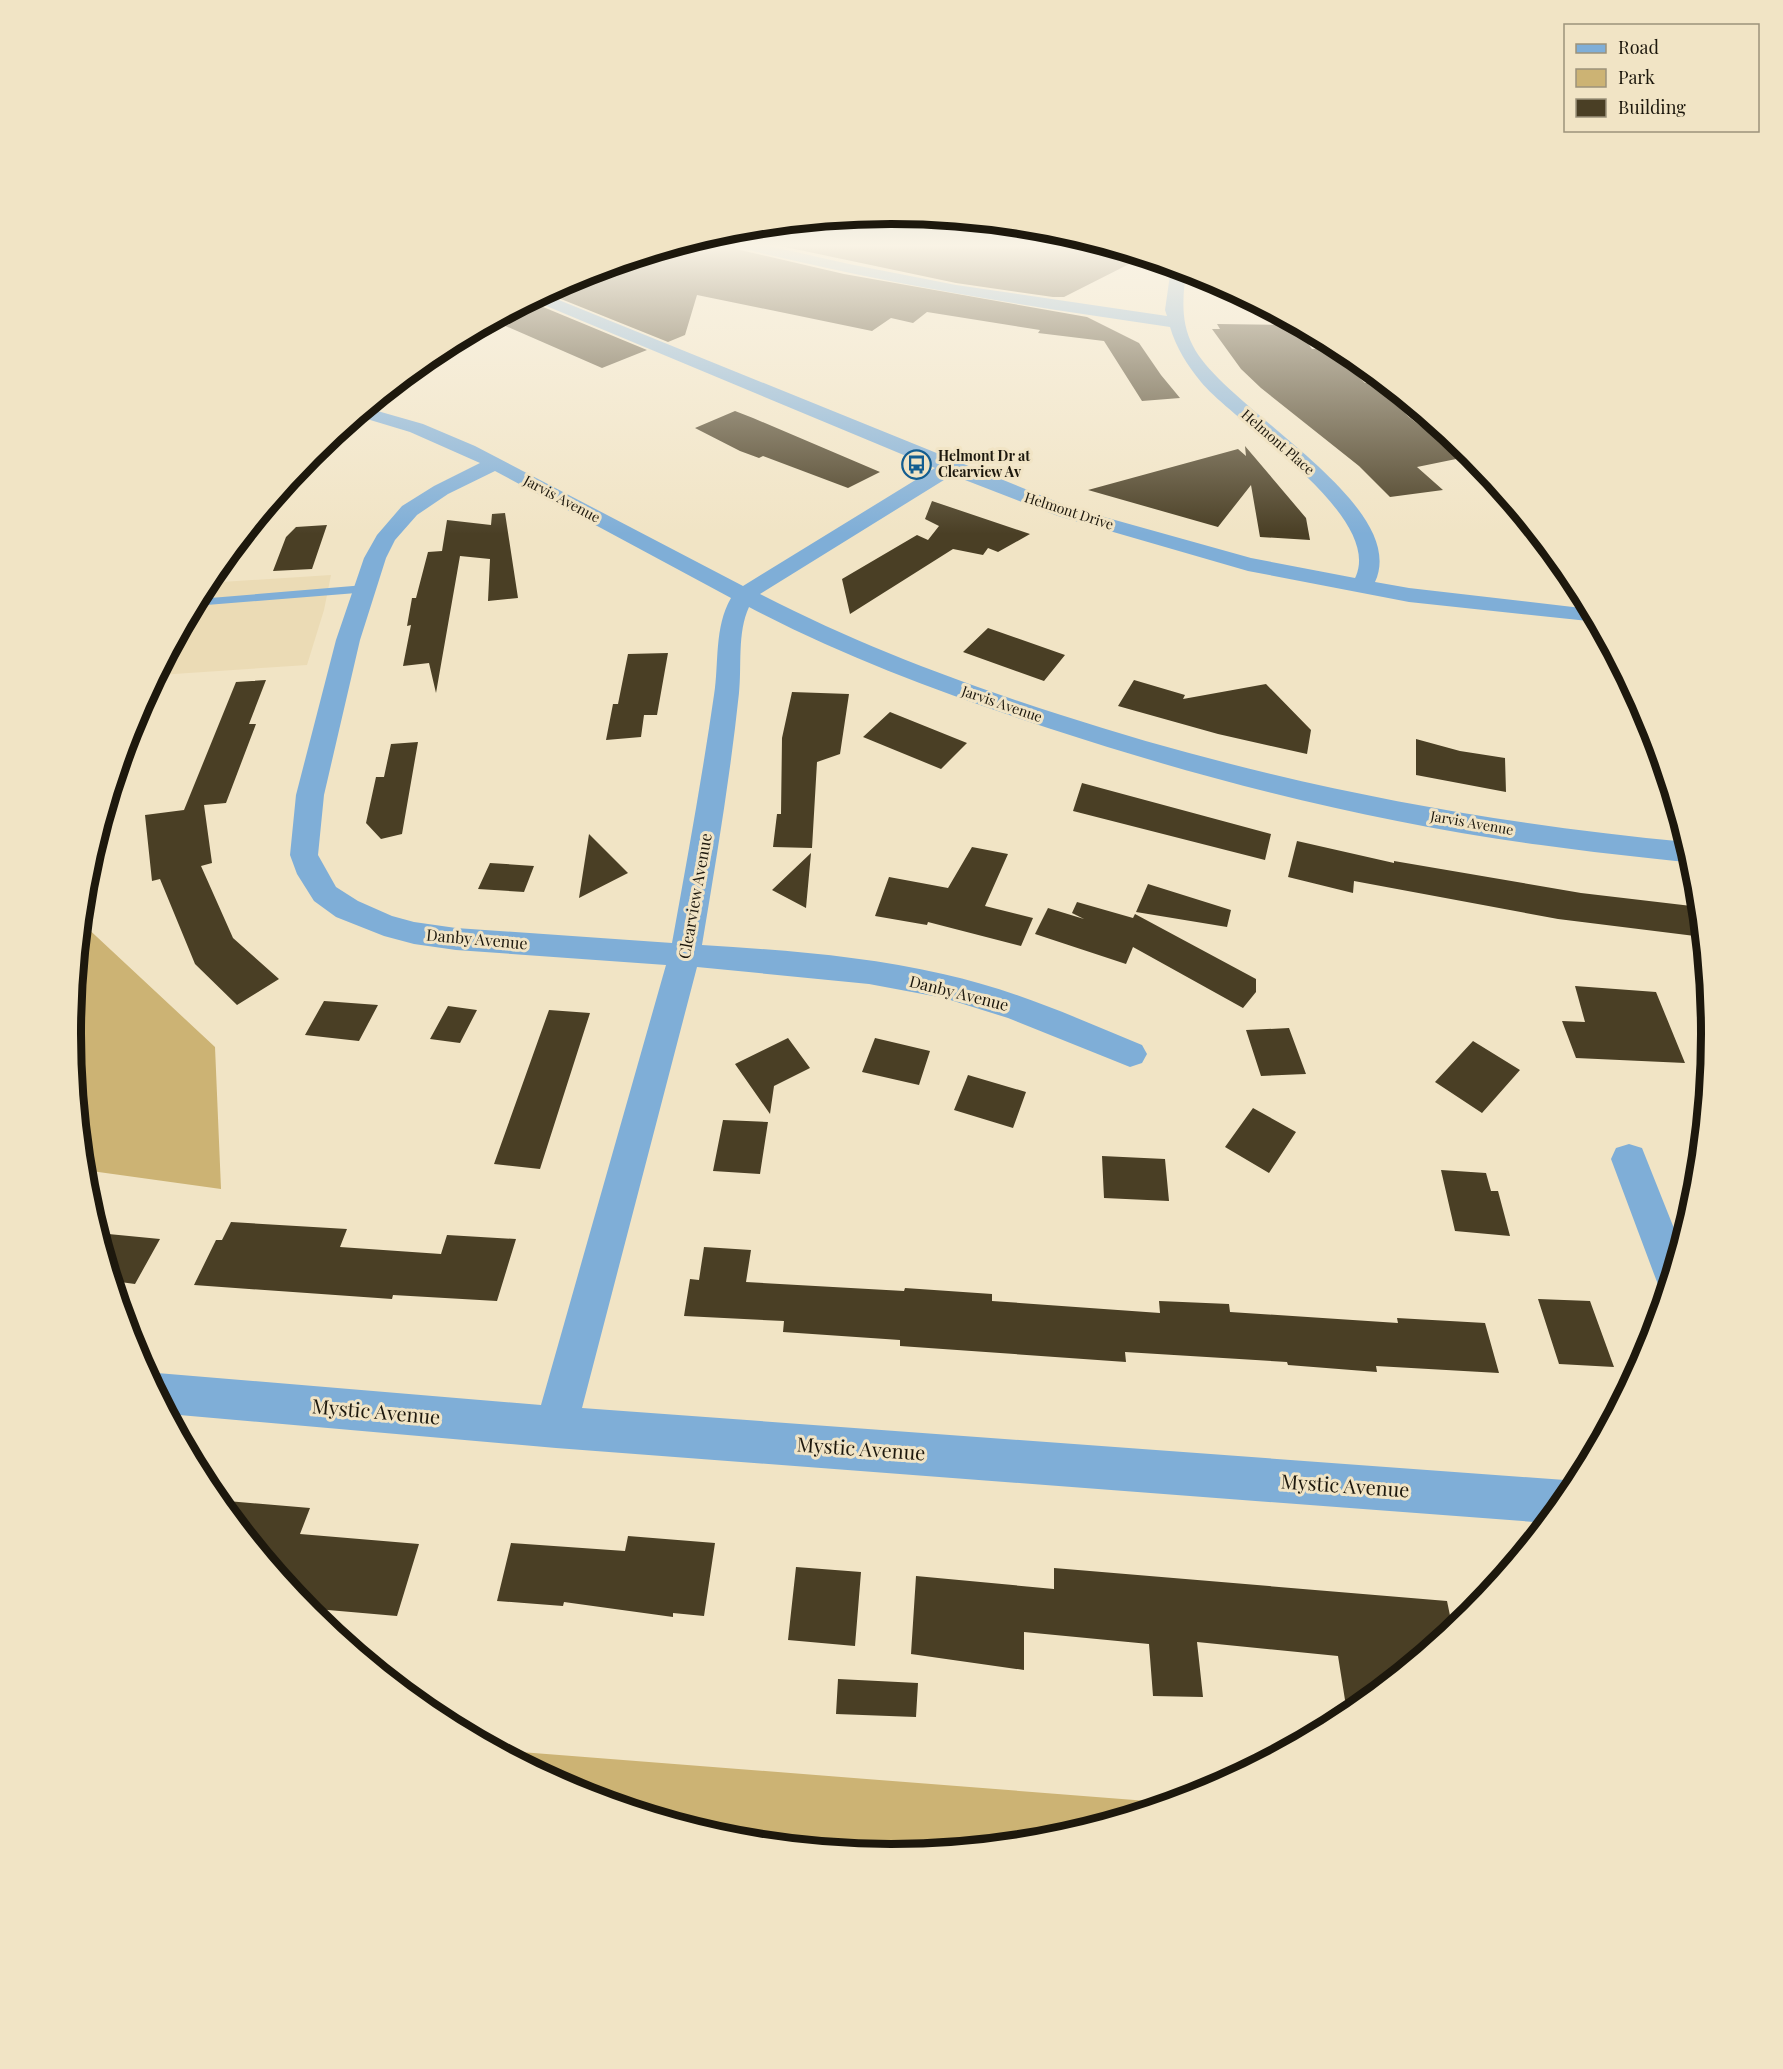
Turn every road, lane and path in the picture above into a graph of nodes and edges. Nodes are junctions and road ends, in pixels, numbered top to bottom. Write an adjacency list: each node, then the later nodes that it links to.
1 (643, 341): 5 (street, Helmont Drive)
2 (1180, 341): 6 (street, Helmont Place)
3 (370, 415): 4 (street, Jarvis Avenue)
4 (494, 464): 7 (street, Danby Avenue); 8 (street, Jarvis Avenue)
5 (950, 468): 6 (street, Helmont Drive); 8 (street)
6 (1362, 586): 10 (street, Helmont Drive)
7 (365, 589): 9 (lane); 12 (street, Danby Avenue)
8 (745, 594): 11 (street, Jarvis Avenue); 12 (street, Clearview Avenue)
9 (207, 602)
10 (1584, 615)
11 (1680, 851)
12 (685, 954): 13 (street, Danby Avenue); 17 (street, Clearview Avenue)
13 (1130, 1054)
14 (1629, 1159): 15 (street)
15 (1669, 1262)
16 (165, 1394): 17 (street, Mystic Avenue)
17 (556, 1427): 18 (street, Mystic Avenue)
18 (1554, 1501)

